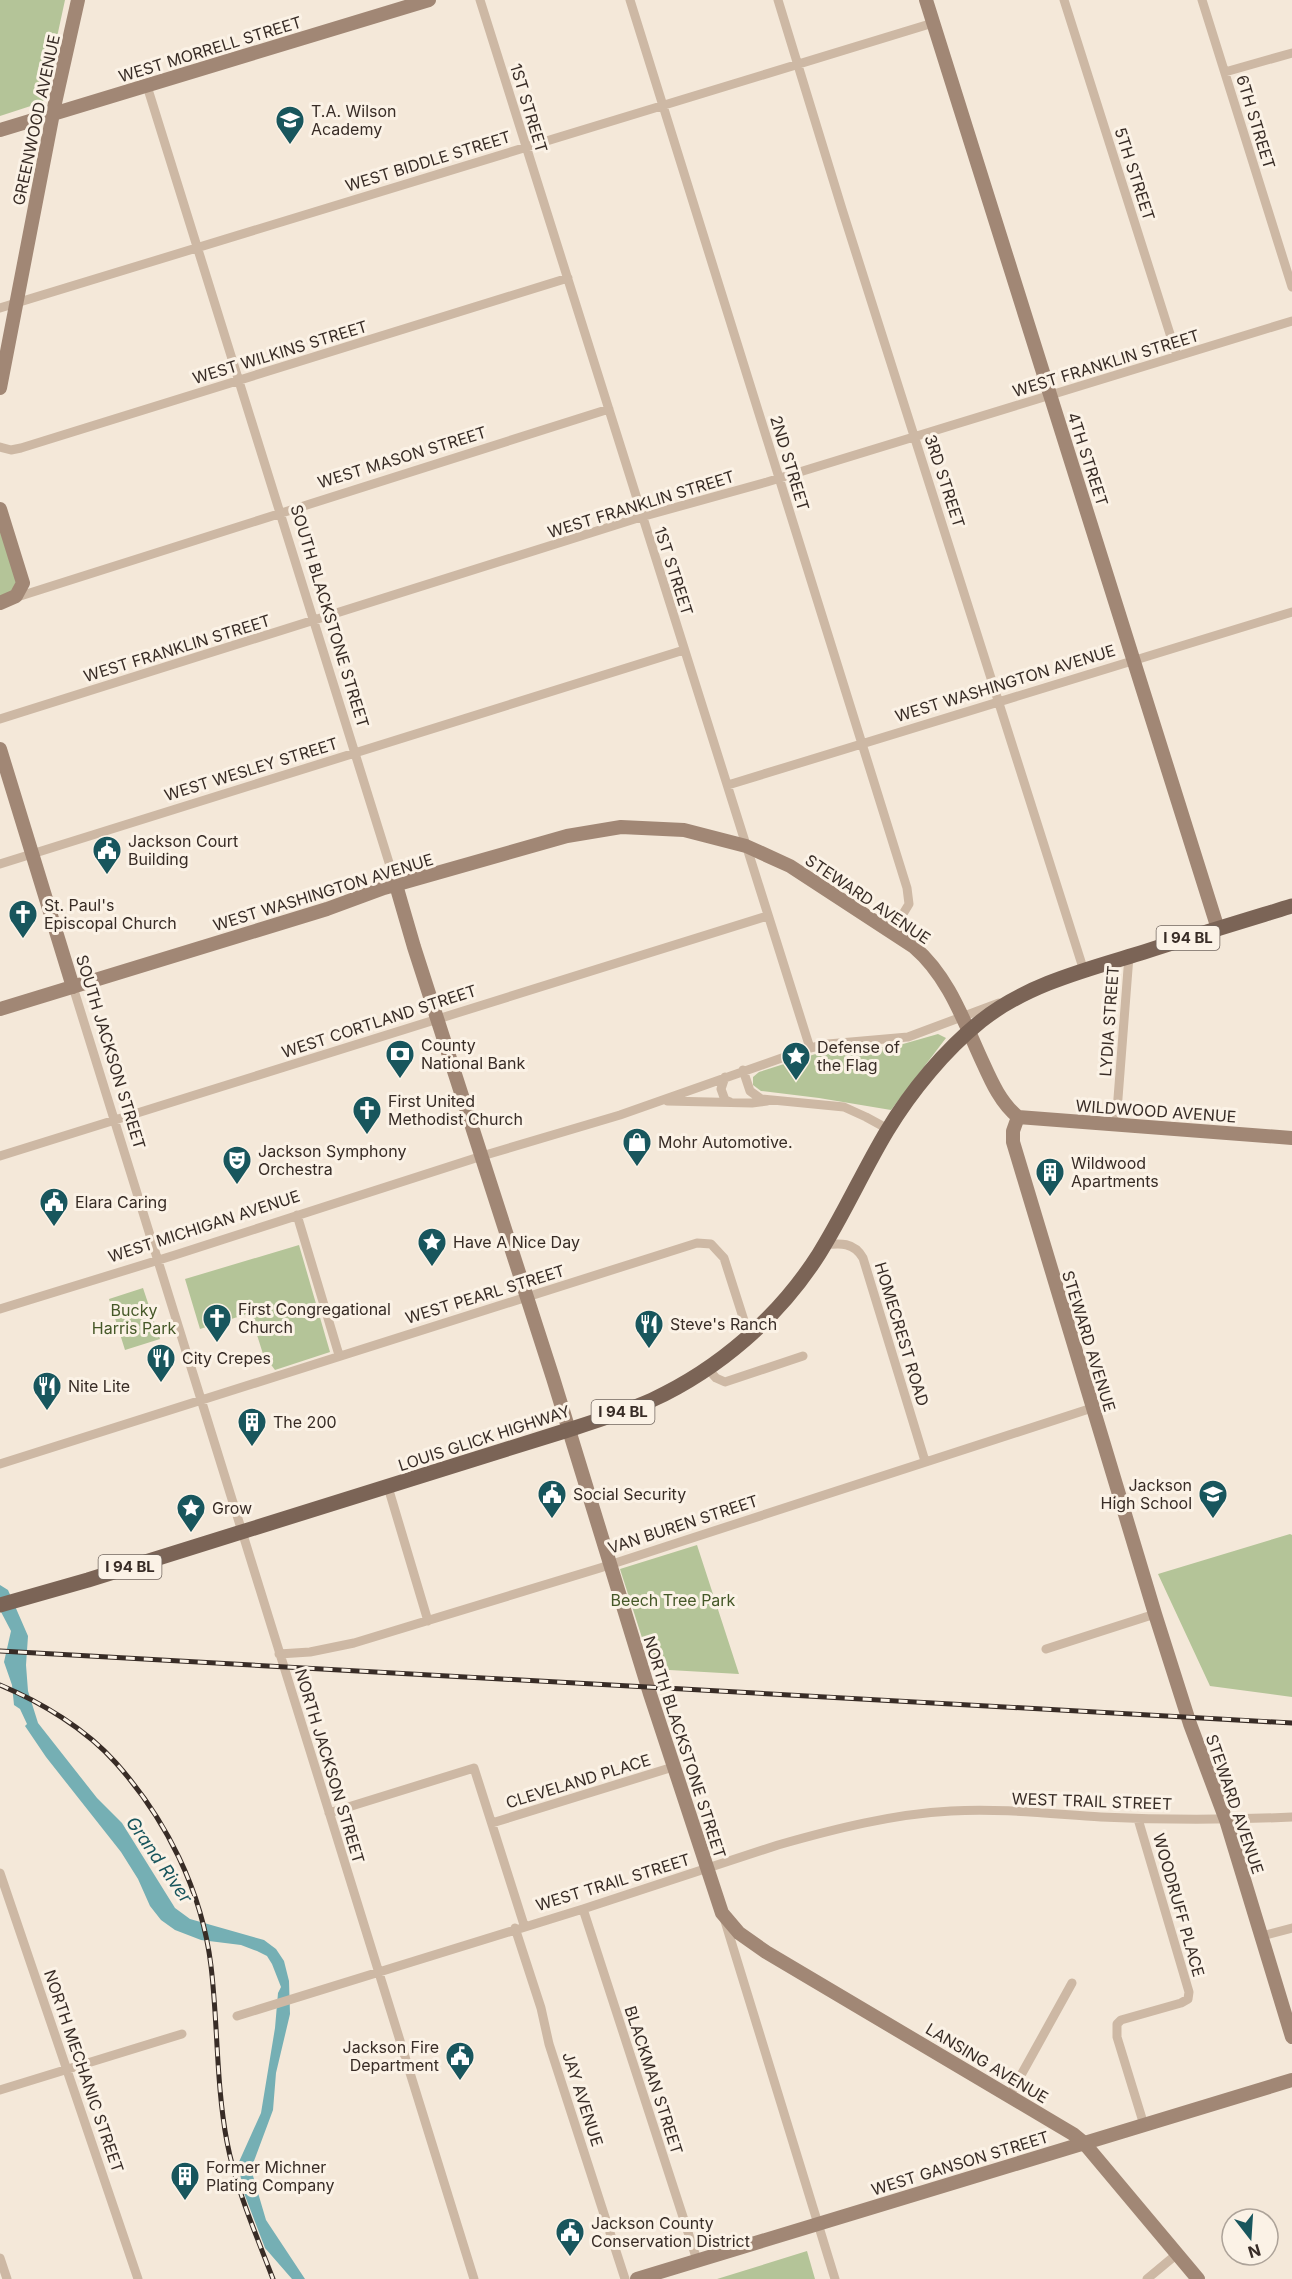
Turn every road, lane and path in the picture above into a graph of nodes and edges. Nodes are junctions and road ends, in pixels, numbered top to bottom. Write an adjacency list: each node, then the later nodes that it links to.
1 (78, 0): 15 (main road, GREENWOOD AVENUE)
2 (429, 0): 13 (main road, WEST MORRELL STREET)
3 (480, 0): 17 (street, 1ST STREET)
4 (630, 0): 14 (street, 2ND STREET)
5 (778, 0): 11 (street, 3RD STREET)
6 (926, 0): 9 (main road, 4TH STREET)
7 (1064, 0): 24 (street, 5TH STREET)
8 (1202, 0): 12 (street, 6TH STREET)
9 (933, 23): 11 (street, WEST BIDDLE STREET); 27 (main road, 4TH STREET)
10 (1292, 53): 12 (street)
11 (798, 64): 14 (street, WEST BIDDLE STREET); 29 (street, 3RD STREET)
12 (1225, 72): 20 (street, 6TH STREET)
13 (147, 86): 15 (main road, WEST MORRELL STREET); 18 (street, SOUTH BLACKSTONE STREET)
14 (662, 106): 17 (street, WEST BIDDLE STREET); 31 (street, 2ND STREET)
15 (53, 114): 16 (main road, WEST MORRELL STREET); 21 (main road, GREENWOOD AVENUE)
16 (0, 130)
17 (525, 147): 18 (street, WEST BIDDLE STREET); 19 (street, 1ST STREET)
18 (196, 247): 21 (street, WEST BIDDLE STREET); 25 (street, SOUTH BLACKSTONE STREET)
19 (568, 278): 25 (street, WEST WILKINS STREET); 28 (street, 1ST STREET)
20 (1292, 287)
21 (16, 302): 22 (street, WEST BIDDLE STREET); 26 (main road, GREENWOOD AVENUE)
22 (0, 308)
23 (1292, 321): 24 (street, WEST FRANKLIN STREET)
24 (1177, 356): 27 (street, WEST FRANKLIN STREET)
25 (239, 380): 30 (street, WEST WILKINS STREET); 33 (street, SOUTH BLACKSTONE STREET)
26 (0, 388)
27 (1050, 395): 29 (street, WEST FRANKLIN STREET); 42 (main road, 4TH STREET)
28 (609, 409): 33 (street, WEST MASON STREET); 34 (street, 1ST STREET)
29 (915, 436): 31 (street, WEST FRANKLIN STREET); 43 (street, 3RD STREET)
30 (0, 447)
31 (778, 478): 34 (street, WEST FRANKLIN STREET); 45 (street, 2ND STREET)
32 (0, 509): 35 (main road)
33 (281, 512): 36 (street, WEST MASON STREET); 40 (street, SOUTH BLACKSTONE STREET)
34 (641, 517): 40 (street, WEST FRANKLIN STREET); 41 (street, 1ST STREET)
35 (22, 581): 36 (street); 37 (main road)
36 (38, 589): 37 (street, WEST MASON STREET)
37 (14, 598): 38 (main road, WEST MASON STREET)
38 (0, 603)
39 (1292, 612): 42 (street, WEST WASHINGTON AVENUE)
40 (314, 620): 44 (street, WEST FRANKLIN STREET); 47 (street, SOUTH BLACKSTONE STREET)
41 (684, 650): 47 (street, WEST WESLEY STREET); 48 (street, 1ST STREET)
42 (1134, 660): 43 (street, WEST WASHINGTON AVENUE); 56 (main road, 4TH STREET)
43 (999, 702): 45 (street, WEST WASHINGTON AVENUE); 59 (street, 3RD STREET)
44 (0, 719)
45 (862, 744): 48 (street, WEST WASHINGTON AVENUE); 57 (street, 2ND STREET)
46 (0, 749): 51 (main road, SOUTH JACKSON STREET)
47 (355, 752): 51 (street, WEST WESLEY STREET); 53 (street, SOUTH BLACKSTONE STREET)
48 (728, 785): 50 (street, 1ST STREET)
49 (659, 827): 50 (main road, STEWARD AVENUE); 53 (main road, WEST WASHINGTON AVENUE)
50 (746, 846): 55 (street, 1ST STREET); 57 (main road, STEWARD AVENUE)
51 (32, 854): 52 (street, WEST WESLEY STREET); 60 (main road, SOUTH JACKSON STREET)
52 (0, 864)
53 (396, 885): 60 (main road, WEST WASHINGTON AVENUE); 64 (main road, SOUTH BLACKSTONE STREET)
54 (1292, 906): 56 (main road, I 94 BL)
55 (767, 916): 64 (street, WEST CORTLAND STREET); 66 (street, 1ST STREET)
56 (1218, 929): 58 (main road, I 94 BL)
57 (892, 932): 63 (main road, STEWARD AVENUE)
58 (1129, 956): 59 (main road, I 94 BL); 74 (street, LYDIA STREET)
59 (1077, 974): 61 (main road, LOUIS GLICK HIGHWAY / I 94 BL)
60 (74, 987): 62 (main road, WEST WASHINGTON AVENUE); 73 (street, SOUTH JACKSON STREET)
61 (1017, 998): 63 (street, WEST MICHIGAN AVENUE); 65 (main road, LOUIS GLICK HIGHWAY / I 94 BL)
62 (0, 1009)
63 (961, 1016): 65 (main road, STEWARD AVENUE); 66 (street, WEST MICHIGAN AVENUE)
64 (438, 1017): 73 (street, WEST CORTLAND STREET); 78 (main road, SOUTH BLACKSTONE STREET)
65 (968, 1032): 72 (main road, STEWARD AVENUE); 75 (main road, LOUIS GLICK HIGHWAY / I 94 BL)
66 (810, 1048): 67 (street, WEST MICHIGAN AVENUE)
67 (743, 1071): 68 (street, WEST MICHIGAN AVENUE); 70 (street)
68 (725, 1077): 69 (street, WEST MICHIGAN AVENUE); 71 (street)
69 (659, 1101): 71 (street, WEST MICHIGAN AVENUE); 78 (street, WEST MICHIGAN AVENUE)
70 (768, 1101): 71 (street, WEST MICHIGAN AVENUE); 75 (street, WEST MICHIGAN AVENUE)
71 (733, 1103)
72 (1018, 1117): 74 (main road, WILDWOOD AVENUE); 89 (main road, STEWARD AVENUE)
73 (114, 1119): 77 (street, WEST CORTLAND STREET); 81 (street, SOUTH JACKSON STREET)
74 (1116, 1124): 76 (main road, WILDWOOD AVENUE)
75 (888, 1129): 80 (main road, LOUIS GLICK HIGHWAY / I 94 BL)
76 (1292, 1138)
77 (0, 1156)
78 (482, 1156): 79 (street, WEST MICHIGAN AVENUE); 82 (main road, NORTH BLACKSTONE STREET)
79 (297, 1215): 81 (street, WEST MICHIGAN AVENUE); 85 (street)
80 (824, 1245): 84 (main road, LOUIS GLICK HIGHWAY / I 94 BL); 91 (street, HOMECREST ROAD)
81 (158, 1261): 83 (street, WEST MICHIGAN AVENUE); 88 (street, NORTH JACKSON STREET)
82 (526, 1297): 84 (street, WEST PEARL STREET); 85 (street, WEST PEARL STREET); 90 (main road, NORTH BLACKSTONE STREET)
83 (0, 1309)
84 (749, 1336): 87 (main road, LOUIS GLICK HIGHWAY / I 94 BL)
85 (339, 1355): 88 (street, WEST PEARL STREET)
86 (803, 1356): 87 (street)
87 (708, 1369): 90 (main road, LOUIS GLICK HIGHWAY / I 94 BL)
88 (201, 1399): 92 (street, WEST PEARL STREET); 94 (street, NORTH JACKSON STREET)
89 (1092, 1408): 91 (street, VAN BUREN STREET); 97 (main road, STEWARD AVENUE)
90 (568, 1430): 93 (main road, LOUIS GLICK HIGHWAY / I 94 BL); 95 (main road, NORTH BLACKSTONE STREET)
91 (926, 1461): 95 (street, VAN BUREN STREET)
92 (0, 1464)
93 (388, 1487): 94 (main road, LOUIS GLICK HIGHWAY / I 94 BL); 98 (street)
94 (243, 1532): 96 (main road, LOUIS GLICK HIGHWAY / I 94 BL); 100 (street, NORTH JACKSON STREET)
95 (610, 1563): 98 (street, VAN BUREN STREET); 101 (main road, NORTH BLACKSTONE STREET)
96 (0, 1605)
97 (1155, 1614): 99 (street); 105 (main road, STEWARD AVENUE)
98 (428, 1621): 100 (street, VAN BUREN STREET)
99 (1046, 1649)
100 (279, 1654): 102 (street, NORTH JACKSON STREET)
101 (674, 1767): 106 (street, CLEVELAND PLACE); 107 (main road, NORTH BLACKSTONE STREET)
102 (329, 1813): 106 (street, JAY AVENUE); 114 (street, NORTH JACKSON STREET)
103 (1292, 1817): 105 (street, WEST TRAIL STREET)
104 (1138, 1819): 105 (street, WEST TRAIL STREET); 107 (street, WEST TRAIL STREET); 123 (street, WOODRUFF PLACE)
105 (1226, 1820): 113 (main road, STEWARD AVENUE)
106 (492, 1823): 111 (street, JAY AVENUE)
107 (706, 1869): 109 (street, WEST TRAIL STREET); 110 (main road, NORTH BLACKSTONE STREET)
108 (0, 1873): 119 (street, NORTH MECHANIC STREET)
109 (583, 1909): 111 (street, WEST TRAIL STREET); 128 (street, BLACKMAN STREET)
110 (724, 1916): 122 (main road, LANSING AVENUE); 125 (street, NORTH BLACKSTONE STREET)
111 (520, 1927): 114 (street, WEST TRAIL STREET); 132 (street, JAY AVENUE)
112 (1292, 1928): 113 (street)
113 (1262, 1936): 118 (main road, STEWARD AVENUE)
114 (377, 1972): 116 (street, WEST TRAIL STREET); 131 (street, NORTH JACKSON STREET)
115 (1072, 1983): 122 (street)
116 (237, 2016)
117 (182, 2034): 119 (street)
118 (1292, 2037)
119 (68, 2069): 121 (street); 130 (street, NORTH MECHANIC STREET)
120 (1292, 2080): 123 (main road, WEST GANSON STREET)
121 (0, 2090)
122 (1010, 2096): 124 (main road, LANSING AVENUE)
123 (1144, 2125): 124 (main road, WEST GANSON STREET)
124 (1084, 2143): 125 (main road, WEST GANSON STREET); 126 (main road, LANSING AVENUE)
125 (818, 2223): 128 (main road, WEST GANSON STREET); 134 (street, NORTH BLACKSTONE STREET)
126 (1177, 2254): 135 (street); 136 (main road, LANSING AVENUE)
127 (0, 2258): 129 (street)
128 (696, 2260): 133 (main road, WEST GANSON STREET)
129 (7, 2279)
130 (138, 2279)
131 (474, 2279)
132 (625, 2279)
133 (637, 2279)
134 (835, 2279)
135 (1146, 2279)
136 (1198, 2279)

